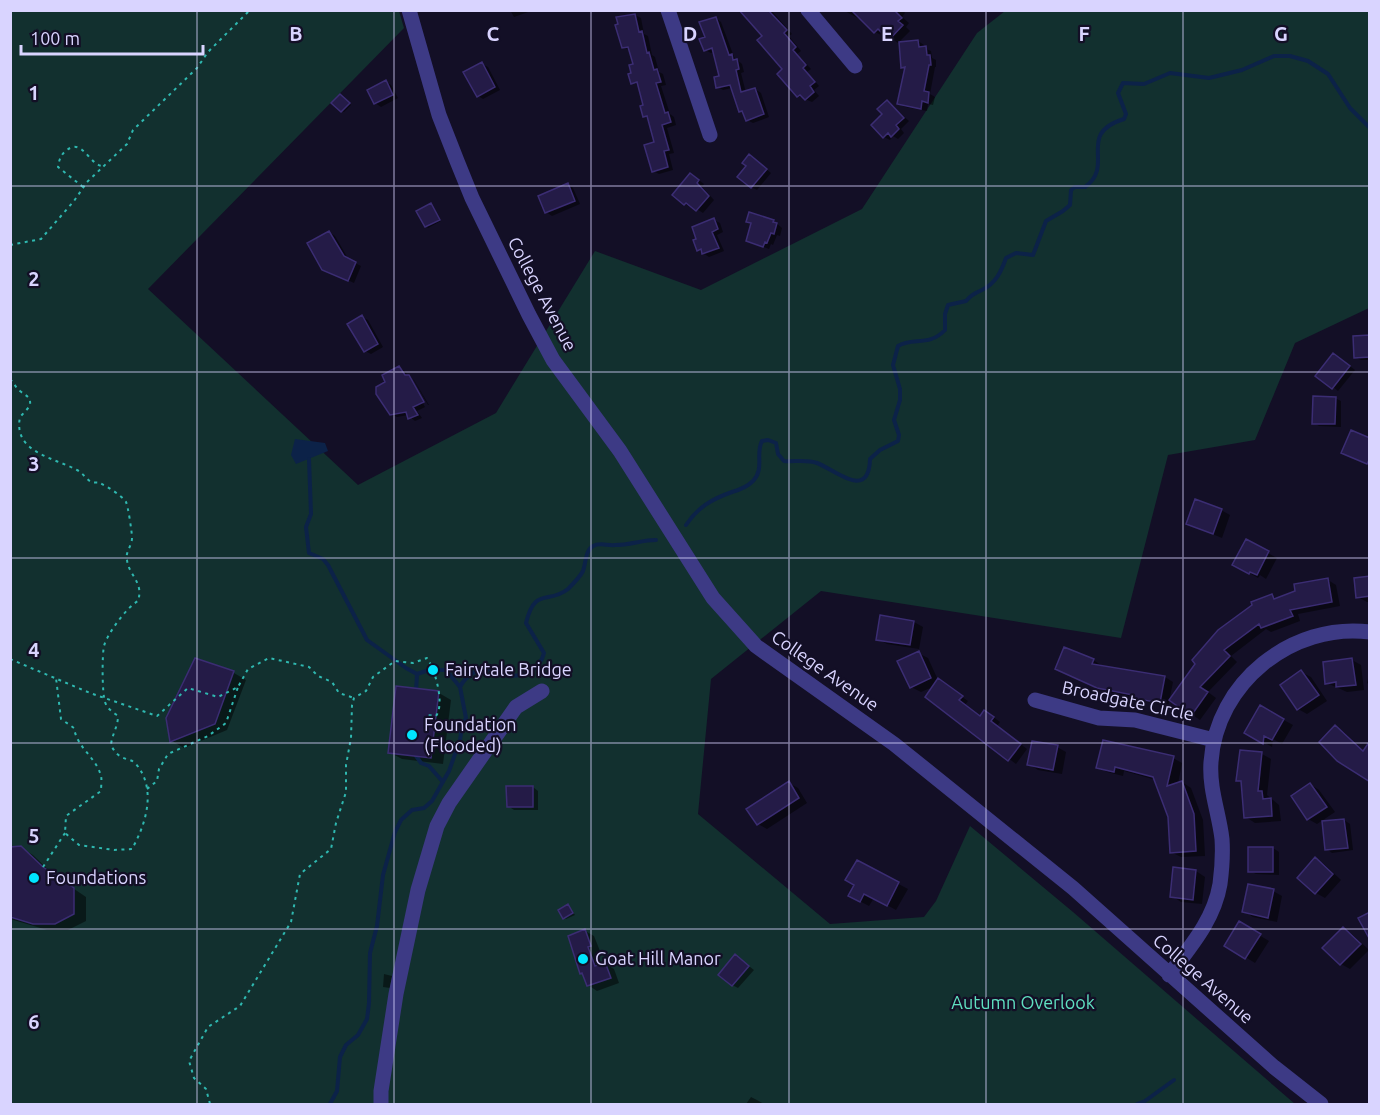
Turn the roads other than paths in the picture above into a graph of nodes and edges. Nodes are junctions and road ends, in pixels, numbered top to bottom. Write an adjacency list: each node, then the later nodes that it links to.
1 (409, 10): 10 (street, College Avenue)
2 (668, 10): 5 (street)
3 (808, 10): 4 (street)
4 (855, 66)
5 (710, 135)
6 (1370, 632): 9 (street)
7 (542, 691): 11 (street)
8 (1035, 700): 9 (street, Broadgate Circle)
9 (1214, 740): 10 (street)
10 (1169, 975): 12 (street, College Avenue)
11 (381, 1104)
12 (1321, 1104)

